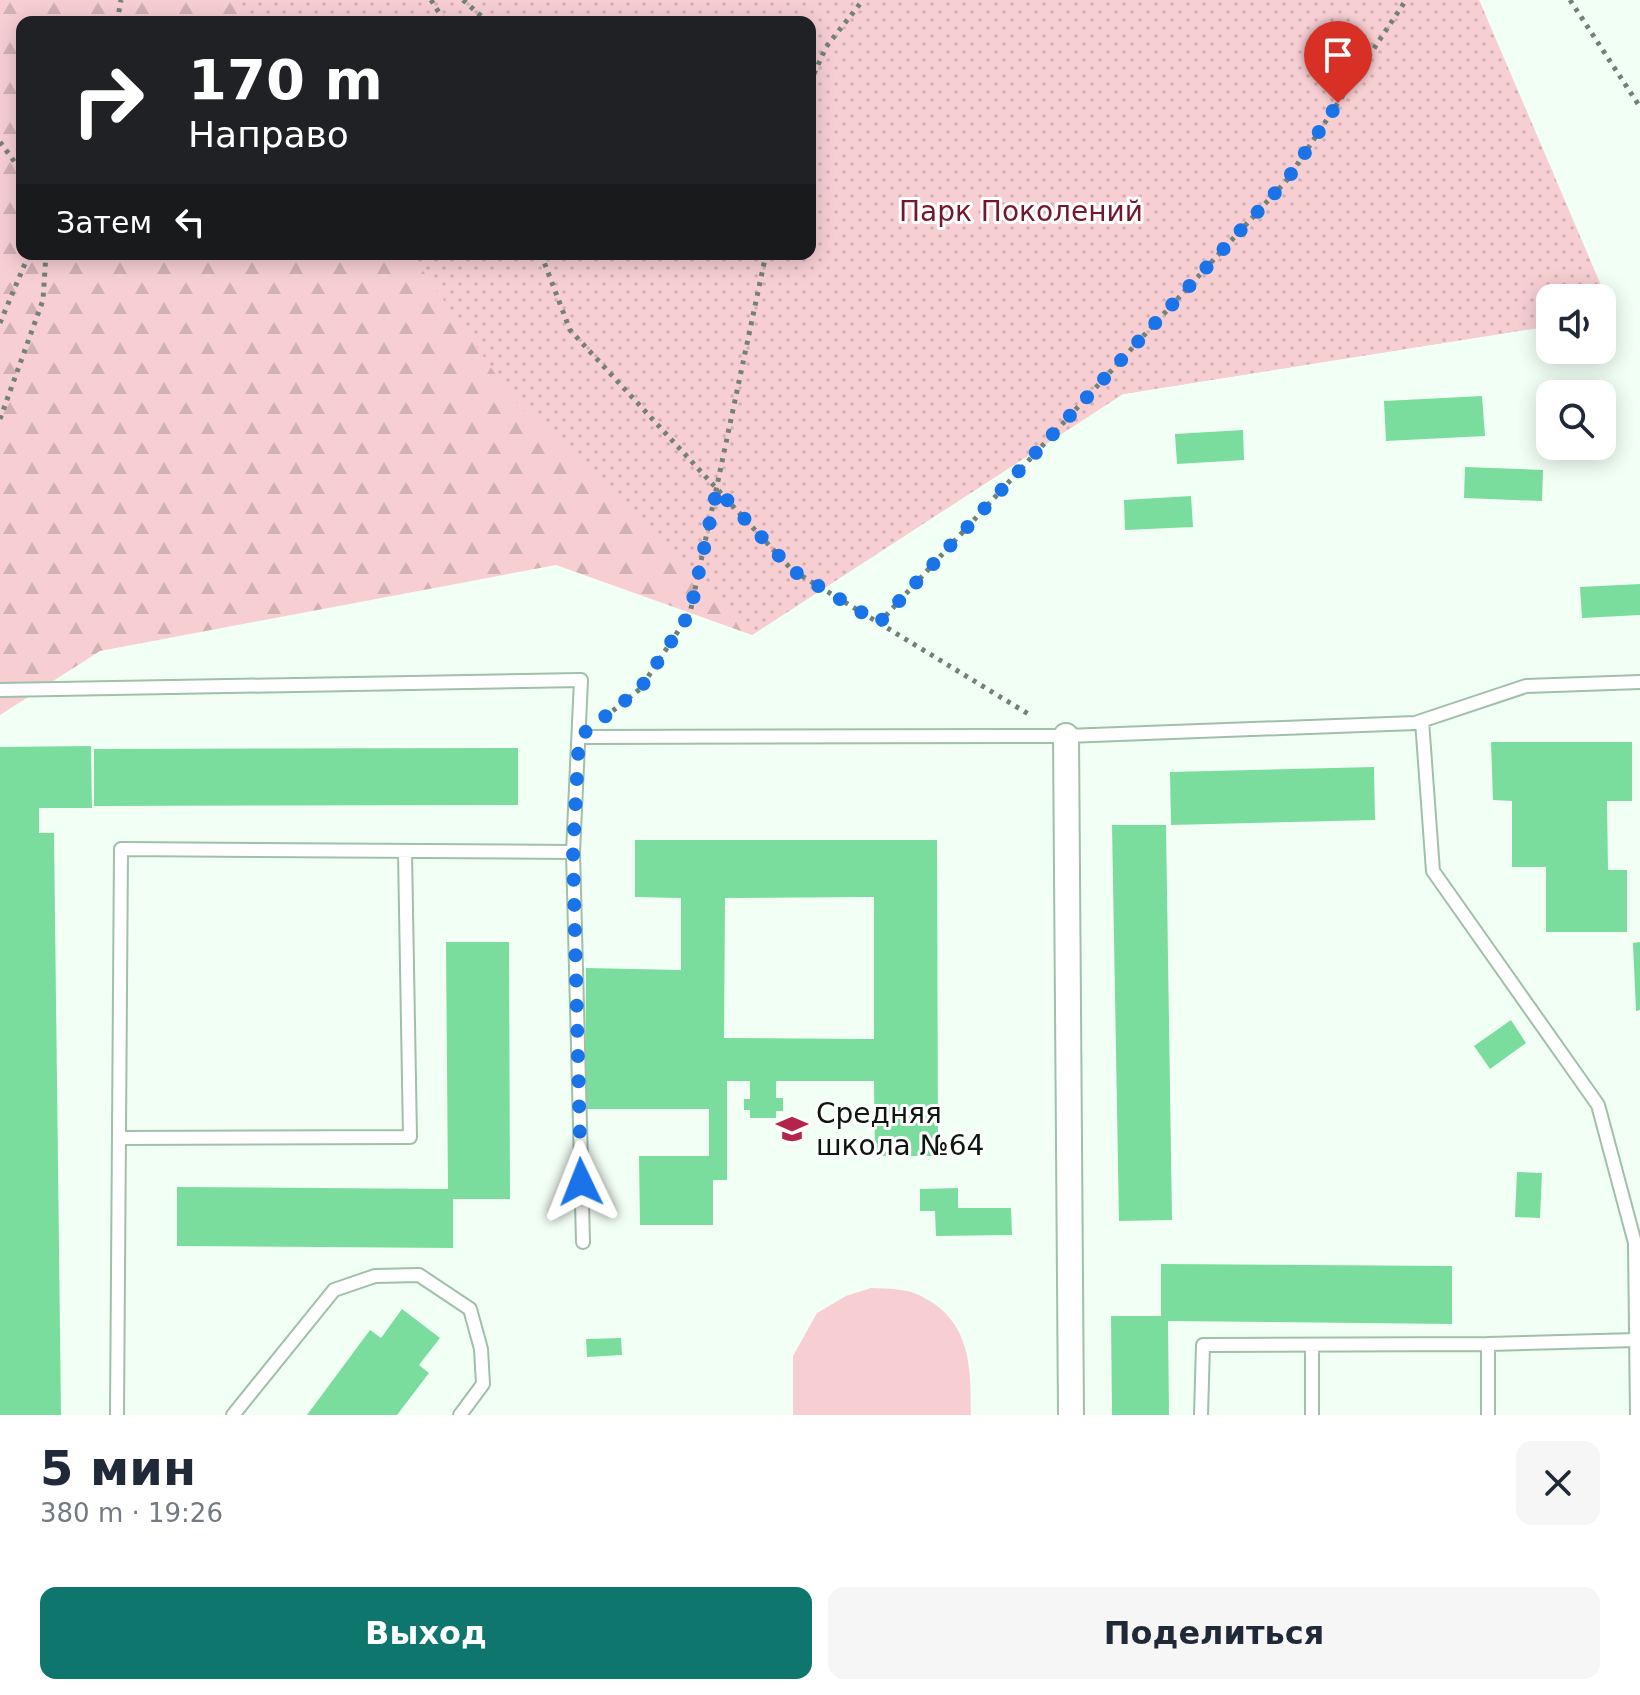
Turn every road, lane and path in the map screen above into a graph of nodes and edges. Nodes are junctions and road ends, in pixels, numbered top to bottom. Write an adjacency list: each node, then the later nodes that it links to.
1 (463, 0): 5 (path)
2 (863, 0): 6 (path)
3 (1406, 0): 17 (path)
4 (1570, 0): 7 (path)
5 (481, 16)
6 (816, 70)
7 (1640, 107)
8 (0, 142): 9 (path)
9 (16, 164)
10 (26, 260): 14 (path)
11 (46, 260): 15 (path)
12 (543, 260): 16 (path)
13 (765, 260): 16 (path)
14 (0, 323)
15 (0, 419)
16 (717, 489): 17 (path); 22 (path)
17 (879, 623): 21 (path)
18 (1640, 682): 20 (lane)
19 (0, 690): 22 (lane)
20 (1422, 721): 21 (lane); 27 (lane)
21 (1066, 736): 22 (lane); 33 (street)
22 (579, 737): 24 (lane)
23 (405, 852): 24 (lane); 25 (lane); 25 (lane)
24 (573, 852): 26 (lane)
25 (119, 1138): 30 (lane)
26 (583, 1242)
27 (1636, 1340): 28 (lane); 37 (lane)
28 (1488, 1344): 29 (lane); 36 (lane)
29 (1312, 1345): 34 (lane); 35 (lane)
30 (117, 1415)
31 (233, 1415): 32 (lane)
32 (460, 1415)
33 (1071, 1415)
34 (1201, 1415)
35 (1312, 1415)
36 (1488, 1415)
37 (1637, 1415)

